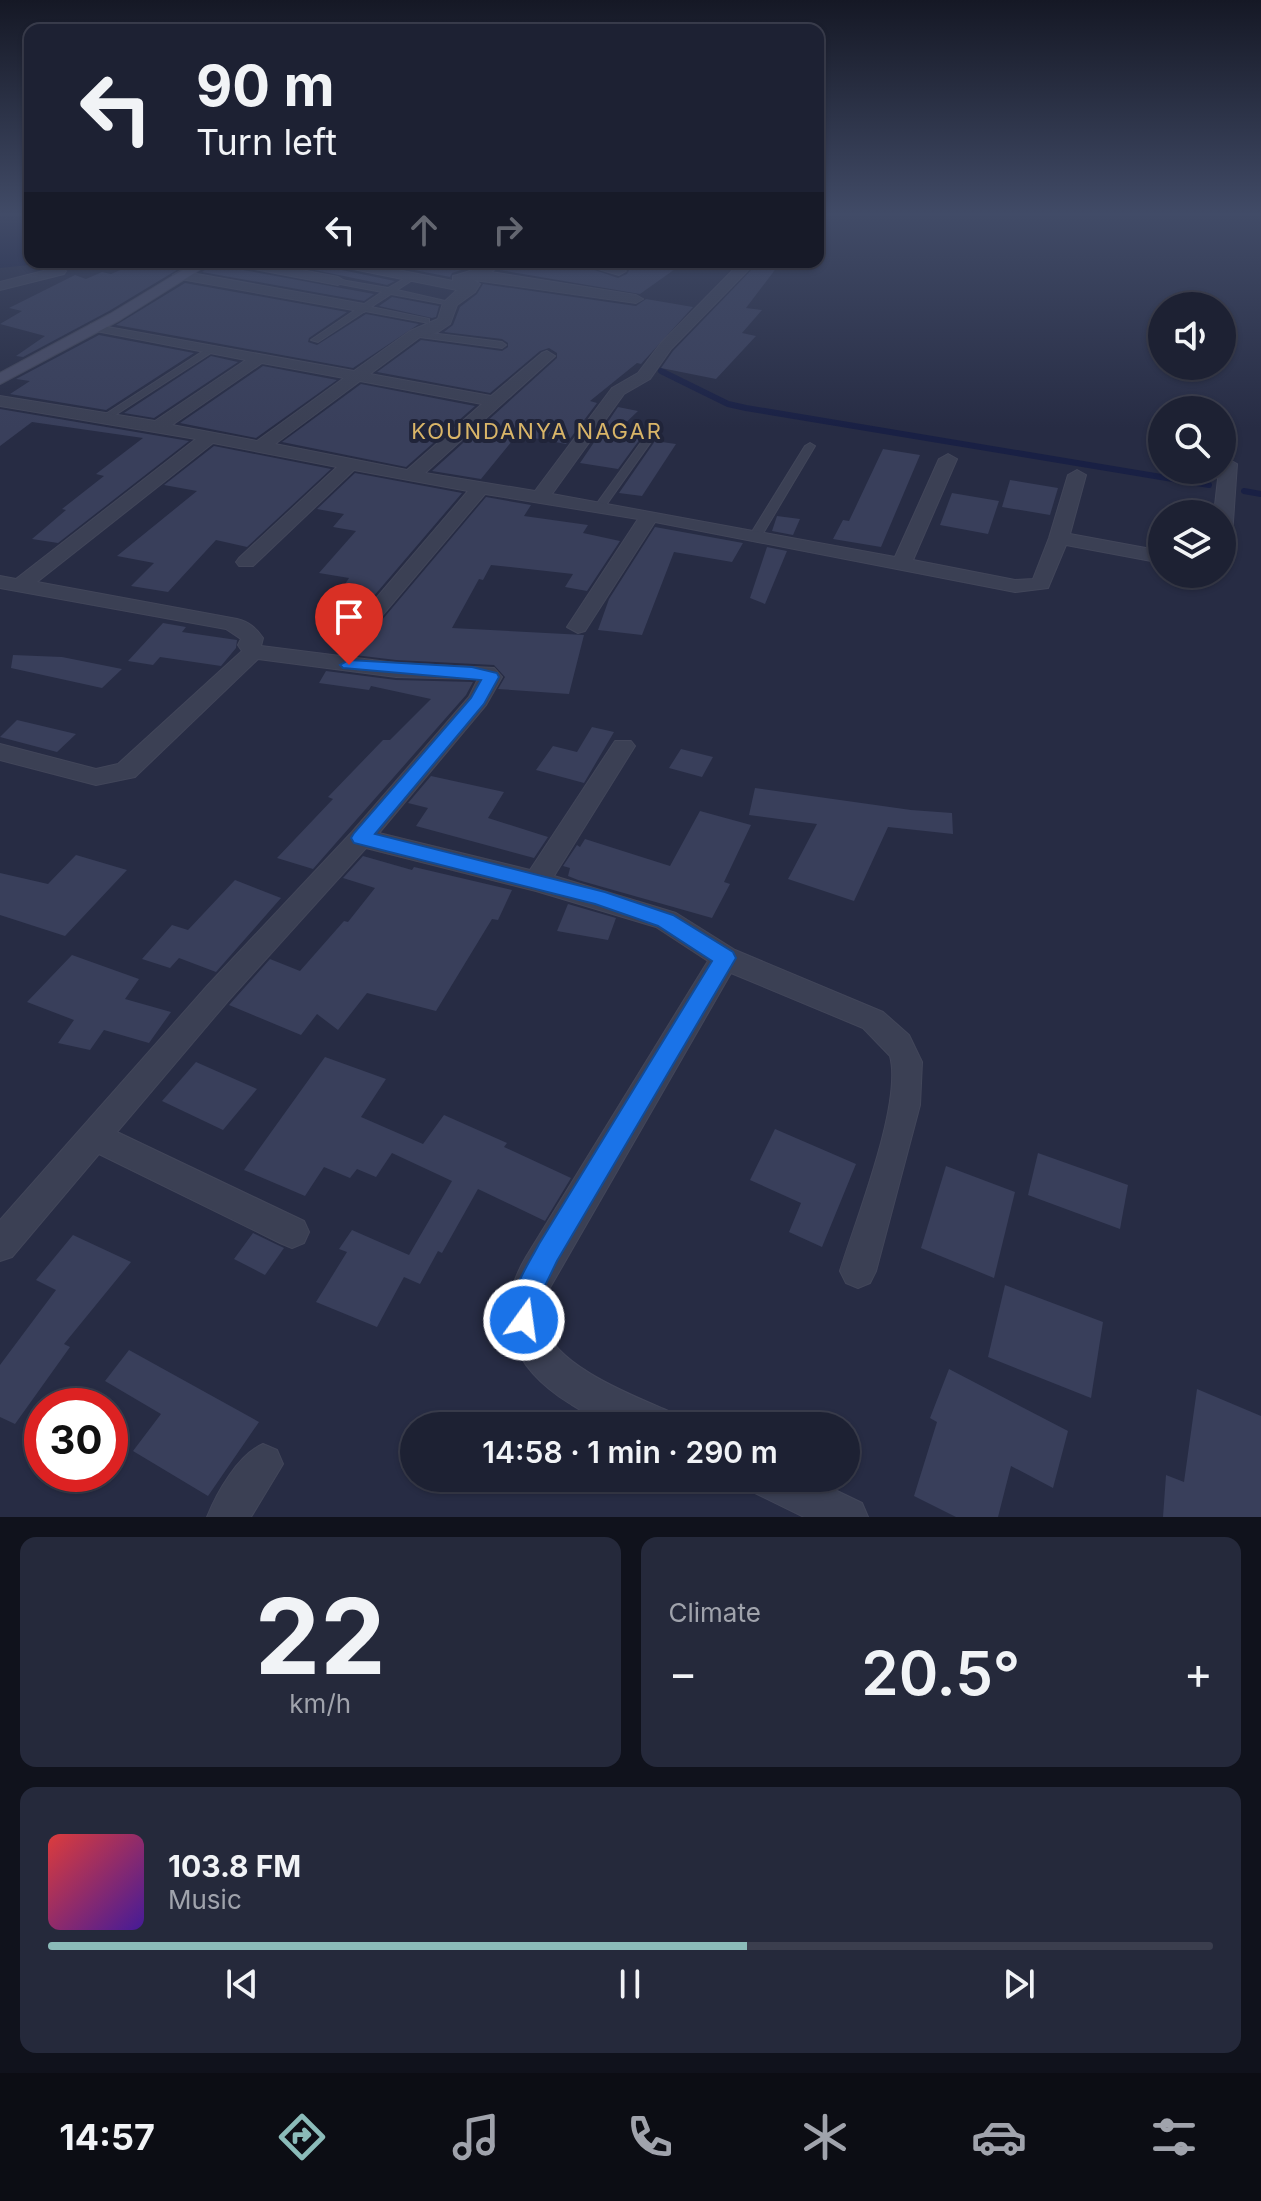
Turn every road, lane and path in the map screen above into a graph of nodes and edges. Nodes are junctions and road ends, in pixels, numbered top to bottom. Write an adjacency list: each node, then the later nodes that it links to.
1 (163, 286): 13 (main road)
2 (240, 286): 11 (street)
3 (360, 286): 8 (lane)
4 (398, 286): 8 (lane)
5 (463, 286): 10 (street)
6 (553, 286): 9 (street)
7 (725, 286): 35 (street)
8 (388, 292): 10 (lane); 11 (lane)
9 (636, 299)
10 (450, 303): 12 (street); 14 (street)
11 (364, 308): 12 (lane); 15 (lane)
12 (426, 321): 14 (street)
13 (96, 327): 17 (street); 21 (main road)
14 (415, 334): 16 (lane); 20 (street)
15 (315, 340)
16 (502, 345)
17 (211, 349): 19 (street); 24 (lane)
18 (547, 356): 23 (street)
19 (259, 358): 20 (street); 25 (street)
20 (356, 376): 23 (street); 29 (street)
21 (0, 379)
22 (0, 401): 24 (street)
23 (495, 402): 33 (street)
24 (106, 417): 25 (street)
25 (158, 427): 27 (street)
26 (653, 432): 36 (lane)
27 (210, 437): 29 (street); 43 (street)
28 (810, 446): 38 (lane)
29 (260, 447): 31 (street)
30 (948, 459): 42 (street)
31 (351, 464): 33 (street); 41 (street)
32 (1077, 475): 39 (street)
33 (411, 476): 34 (street)
34 (481, 487): 35 (street); 44 (street)
35 (541, 496): 36 (street)
36 (600, 506): 37 (street)
37 (650, 515): 38 (street); 45 (street)
38 (756, 535): 42 (street)
39 (1059, 538): 40 (street); 42 (street)
40 (1148, 554)
41 (246, 562)
42 (902, 564)
43 (10, 584): 46 (street)
44 (362, 627)
45 (578, 627)
46 (253, 652): 48 (street); 49 (street)
47 (623, 746): 50 (street)
48 (0, 752)
49 (361, 838): 50 (street); 52 (street)
50 (537, 881): 51 (street)
51 (725, 958): 55 (street); 56 (street)
52 (93, 1136): 53 (street); 54 (street)
53 (292, 1232)
54 (0, 1245)
55 (858, 1271)
56 (628, 1412)
57 (263, 1464): 59 (street)
58 (796, 1492): 60 (street)
59 (227, 1517)
60 (848, 1517)

